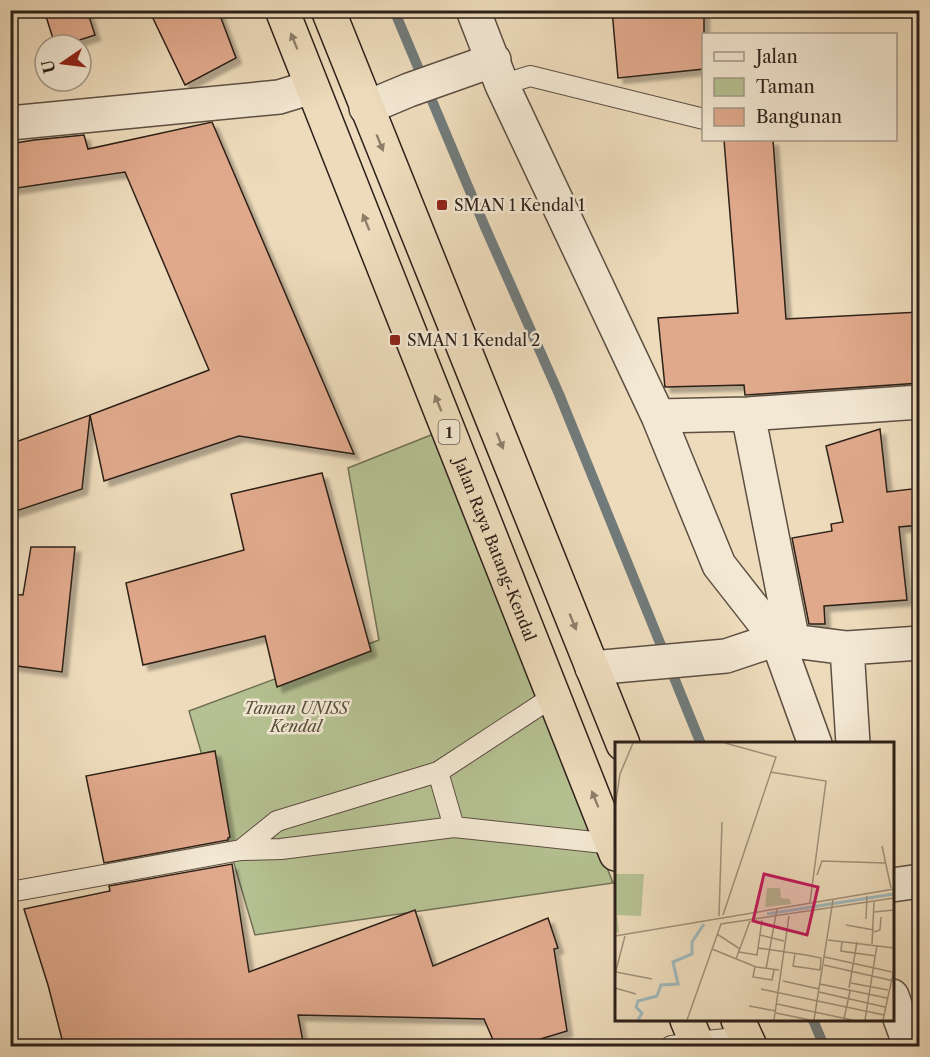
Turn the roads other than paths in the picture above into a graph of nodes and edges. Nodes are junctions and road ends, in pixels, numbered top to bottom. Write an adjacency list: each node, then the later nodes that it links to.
1 (282, 10): 5 (highway, Jalan Raya Batang-Kendal / 1, one-way to 1)
2 (328, 10): 6 (highway)
3 (473, 10): 4 (street)
4 (490, 70): 6 (street); 7 (lane); 11 (street)
5 (312, 87): 8 (street); 16 (highway, Jalan Raya Batang-Kendal / 1, one-way to 5)
6 (366, 108): 15 (highway, one-way to 15)
7 (702, 119)
8 (10, 123)
9 (920, 402): 10 (street)
10 (748, 414): 11 (street); 12 (street)
11 (658, 416): 12 (street)
12 (785, 641): 14 (street); 15 (street); 18 (street)
13 (920, 643): 14 (street)
14 (847, 648): 19 (street)
15 (592, 668): 17 (highway)
16 (554, 696): 20 (lane); 22 (highway, Jalan Raya Batang-Kendal / 1, one-way to 16)
17 (621, 742)
18 (814, 742)
19 (853, 742)
20 (438, 772): 21 (lane); 23 (lane)
21 (454, 827): 22 (lane); 23 (lane)
22 (615, 849)
23 (241, 850): 26 (lane)
24 (920, 881): 25 (street)
25 (894, 885)
26 (10, 892)
27 (894, 1002): 30 (street)
28 (745, 1034): 29 (lane)
29 (688, 1039)
30 (910, 1047)

